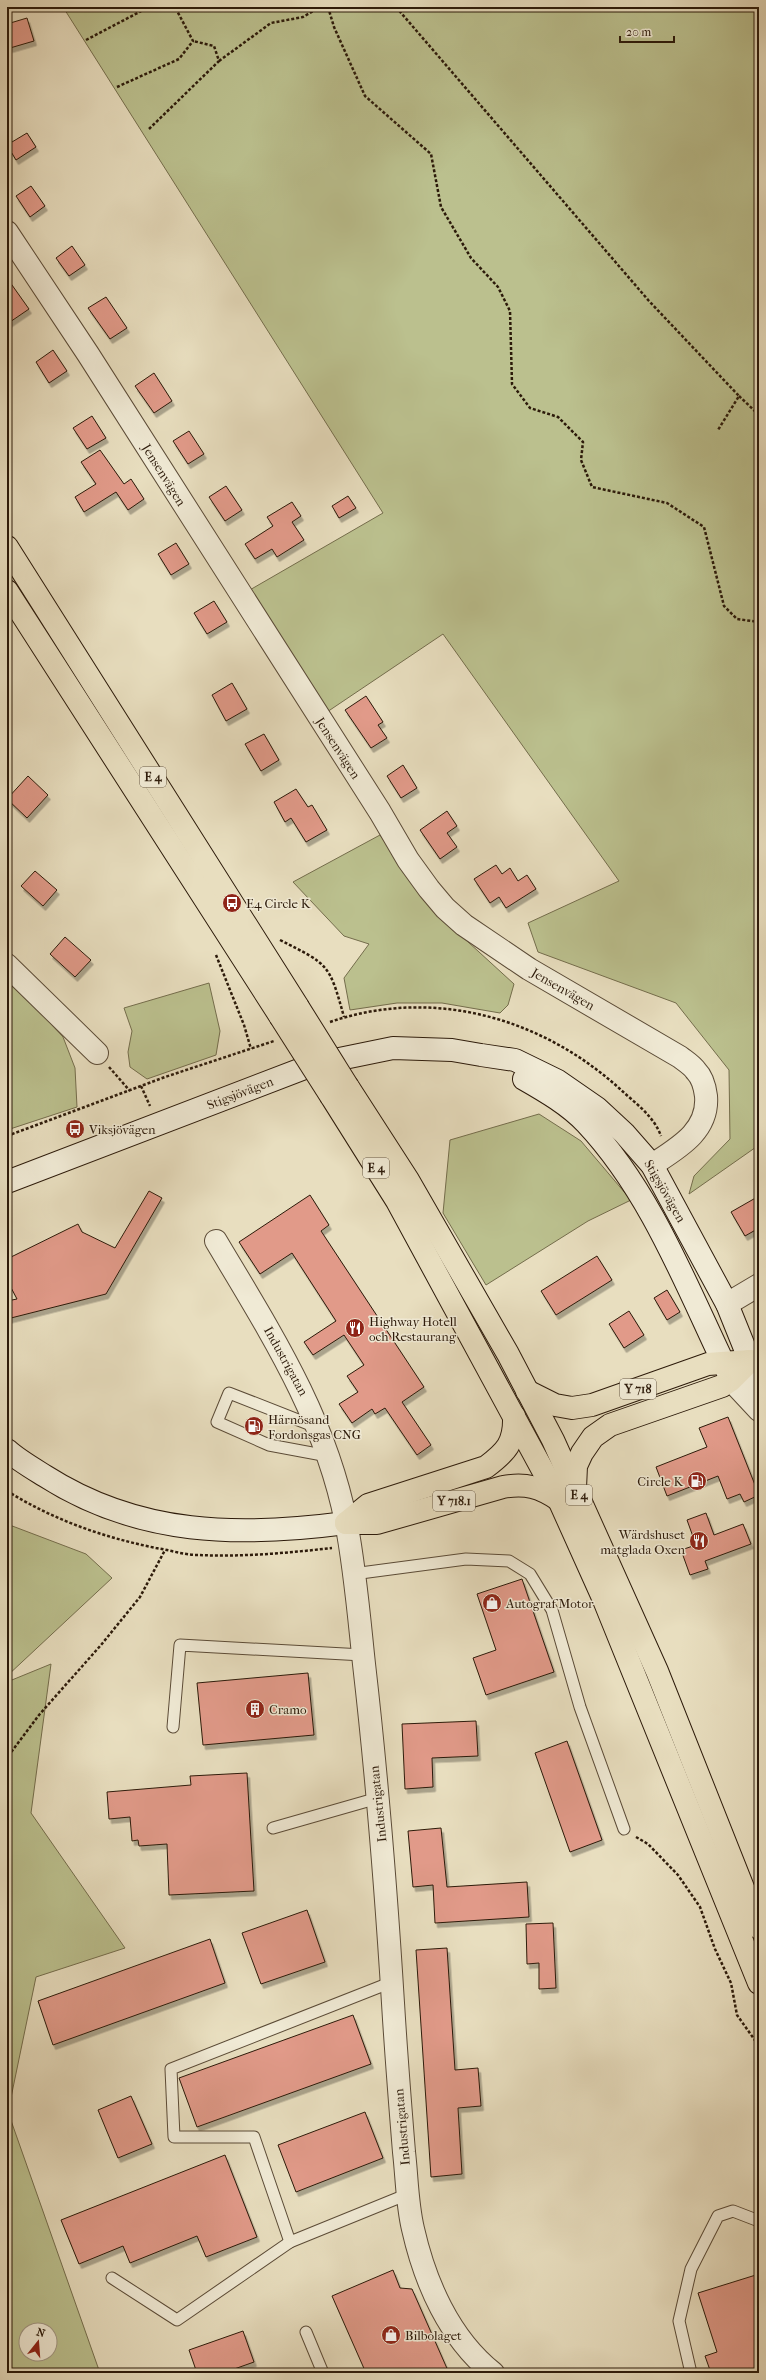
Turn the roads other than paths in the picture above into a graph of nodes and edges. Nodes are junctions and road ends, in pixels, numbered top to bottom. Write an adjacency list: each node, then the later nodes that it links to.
1 (7, 232): 9 (street, Jensenvägen)
2 (7, 548): 5 (highway, E 4)
3 (7, 591): 5 (highway, E 4)
4 (7, 965): 6 (street)
5 (289, 1012): 8 (highway, E 4, bridge)
6 (97, 1053)
7 (481, 1055): 9 (street, Stigsjövägen); 10 (street, Stigsjövägen); 15 (street, Stigsjövägen)
8 (340, 1091): 16 (highway, E 4); 19 (highway, E 4)
9 (652, 1165): 13 (street, Stigsjövägen)
10 (7, 1182)
11 (216, 1241): 20 (street, Industrigatan)
12 (759, 1285): 13 (street)
13 (727, 1304): 14 (street, Stigsjövägen)
14 (750, 1361): 15 (highway, Y 718); 17 (street, Stigsjövägen)
15 (727, 1371): 16 (highway, Y 718); 18 (street, Stigsjövägen); 23 (highway, Y 718)
16 (527, 1391): 23 (highway, E 4)
17 (759, 1392)
18 (759, 1410)
19 (514, 1416): 23 (highway, E 4); 24 (highway, Y 718.1)
20 (319, 1428): 22 (street, Industrigatan); 22 (lane)
21 (7, 1450): 24 (street, Y 718.1)
22 (328, 1456): 24 (street, Industrigatan)
23 (567, 1494): 24 (highway, Y 718.1); 31 (highway, E 4); 33 (highway, E 4)
24 (346, 1523): 25 (street, Industrigatan)
25 (353, 1574): 26 (street, Industrigatan); 30 (lane)
26 (363, 1655): 27 (lane); 28 (street, Industrigatan)
27 (173, 1727)
28 (378, 1798): 29 (lane); 32 (street, Industrigatan)
29 (273, 1828)
30 (624, 1829)
31 (759, 1928)
32 (392, 1982): 34 (street, Industrigatan); 36 (lane)
33 (759, 1983)
34 (408, 2194): 36 (lane); 40 (street, Industrigatan)
35 (759, 2221): 41 (lane)
36 (290, 2242): 37 (lane)
37 (112, 2278)
38 (306, 2332): 39 (lane)
39 (324, 2373)
40 (493, 2373)
41 (691, 2373)

